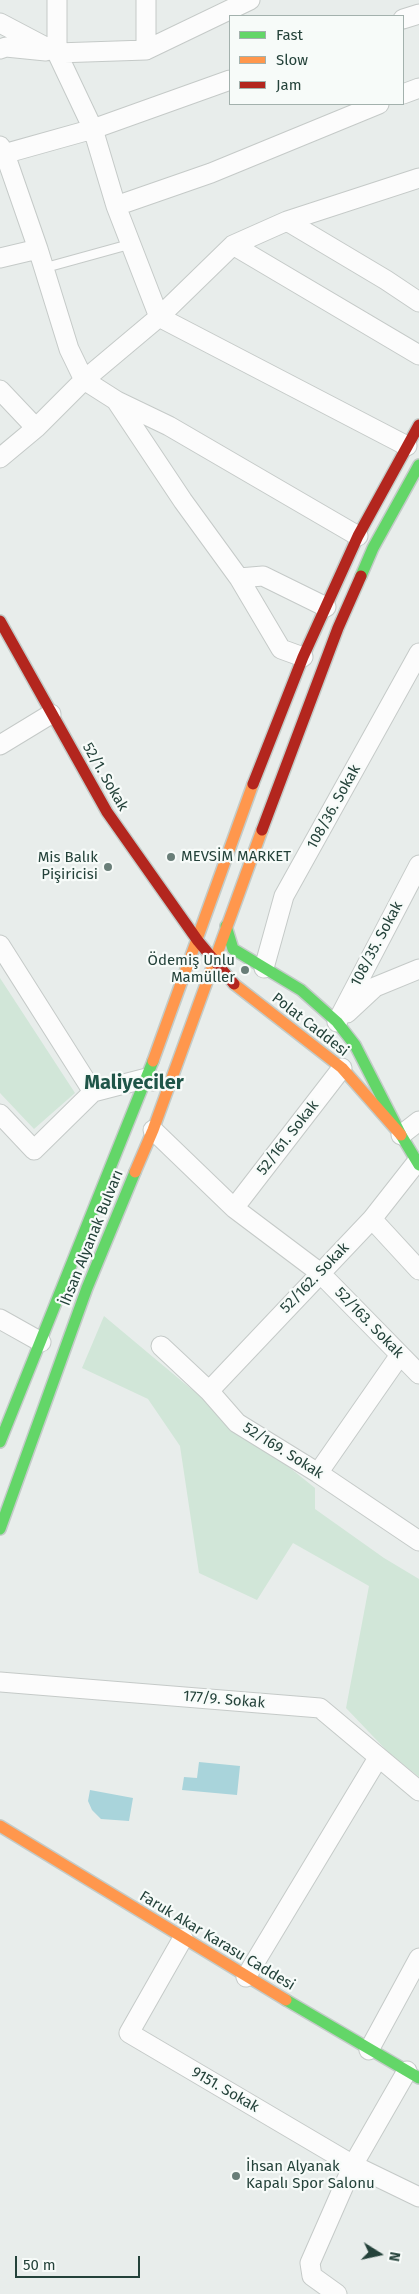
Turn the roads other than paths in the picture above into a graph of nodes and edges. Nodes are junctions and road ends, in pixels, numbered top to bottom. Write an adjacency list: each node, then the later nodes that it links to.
1 (57, 0): 9 (street)
2 (146, 0): 8 (street)
3 (250, 0): 8 (street)
4 (419, 14): 5 (street)
5 (404, 19)
6 (0, 23): 9 (street)
7 (0, 49): 9 (street)
8 (146, 50): 9 (street)
9 (57, 52): 14 (street)
10 (229, 80): 14 (street)
11 (419, 88): 12 (street)
12 (404, 94)
13 (377, 105): 17 (street)
14 (93, 129): 15 (street); 17 (street)
15 (2, 152): 21 (street)
16 (419, 178): 18 (street)
17 (116, 206): 19 (street)
18 (288, 221): 20 (street); 24 (street)
19 (131, 244): 23 (lane); 25 (street)
20 (233, 245): 25 (street); 26 (street)
21 (38, 250): 22 (street); 23 (street)
22 (0, 258)
23 (44, 268): 27 (street)
24 (419, 302)
25 (159, 316): 27 (street); 32 (street)
26 (419, 356)
27 (84, 380): 29 (street); 31 (street)
28 (0, 390): 31 (street)
29 (117, 401): 35 (street); 36 (street)
30 (419, 425): 32 (main road, İhsan Alyanak Bulvarı)
31 (36, 428): 33 (street)
32 (407, 446): 35 (main road, İhsan Alyanak Bulvarı)
33 (0, 458)
34 (419, 465): 46 (main road, İhsan Alyanak Bulvarı)
35 (358, 536): 37 (main road, İhsan Alyanak Bulvarı)
36 (239, 578): 37 (street); 40 (street)
37 (326, 607): 40 (main road, İhsan Alyanak Bulvarı)
38 (0, 621): 41 (main road, 52/1. Sokak)
39 (419, 653): 52 (street, 108/36. Sokak)
40 (303, 657): 44 (main road, İhsan Alyanak Bulvarı)
41 (51, 714): 42 (street); 45 (main road, 52/1. Sokak)
42 (0, 745)
43 (419, 865): 56 (street, 108/35. Sokak)
44 (215, 892): 45 (main road); 47 (main road, İhsan Alyanak Bulvarı)
45 (166, 896): 47 (main road, 52/1. Sokak)
46 (226, 926): 49 (main road); 50 (main road, İhsan Alyanak Bulvarı)
47 (198, 941): 50 (main road, Polat Caddesi); 51 (main road, İhsan Alyanak Bulvarı)
48 (0, 945): 60 (street)
49 (233, 949): 50 (main road); 52 (main road, Polat Caddesi)
50 (214, 953): 51 (main road); 54 (main road, Polat Caddesi); 55 (main road, İhsan Alyanak Bulvarı)
51 (189, 967): 58 (main road, İhsan Alyanak Bulvarı)
52 (264, 968): 56 (main road, Polat Caddesi)
53 (418, 972): 56 (street)
54 (232, 982): 55 (main road); 57 (main road, Polat Caddesi)
55 (205, 987): 59 (main road, İhsan Alyanak Bulvarı)
56 (337, 1022): 64 (main road, Polat Caddesi)
57 (342, 1068): 64 (main road, Polat Caddesi); 66 (street, 52/161. Sokak)
58 (147, 1078): 59 (street); 60 (street); 71 (main road, İhsan Alyanak Bulvarı)
59 (168, 1088): 63 (main road, İhsan Alyanak Bulvarı)
60 (93, 1092): 61 (street)
61 (0, 1114)
62 (419, 1121): 64 (street)
63 (153, 1130): 66 (street); 78 (main road, İhsan Alyanak Bulvarı)
64 (401, 1135): 65 (main road, Polat Caddesi)
65 (418, 1164): 67 (street, 52/162. Sokak)
66 (234, 1208): 69 (street)
67 (372, 1219): 68 (street); 69 (street, 52/162. Sokak)
68 (419, 1270)
69 (319, 1272): 73 (street, 52/163. Sokak); 75 (street, 52/162. Sokak)
70 (0, 1319): 71 (street)
71 (41, 1342): 76 (main road, İhsan Alyanak Bulvarı)
72 (161, 1346): 75 (street, 52/169. Sokak)
73 (400, 1355): 74 (street, 52/163. Sokak); 77 (street)
74 (419, 1374)
75 (209, 1390): 77 (street, 52/169. Sokak)
76 (2, 1430)
77 (318, 1472): 79 (street, 52/169. Sokak)
78 (0, 1530)
79 (419, 1541)
80 (0, 1682): 81 (street, 177/9. Sokak)
81 (378, 1758): 82 (street, 177/9. Sokak); 86 (street)
82 (419, 1791)
83 (0, 1826): 84 (main road, Faruk Akar Karasu Caddesi)
84 (183, 1938): 86 (main road, Faruk Akar Karasu Caddesi); 89 (street, 9151. Sokak)
85 (419, 1958): 87 (street)
86 (246, 1977): 87 (main road, Faruk Akar Karasu Caddesi)
87 (369, 2050): 88 (main road, Faruk Akar Karasu Caddesi)
88 (413, 2075): 89 (street)
89 (352, 2165): 90 (street, 9151. Sokak); 91 (street)
90 (419, 2197)
91 (337, 2294)

